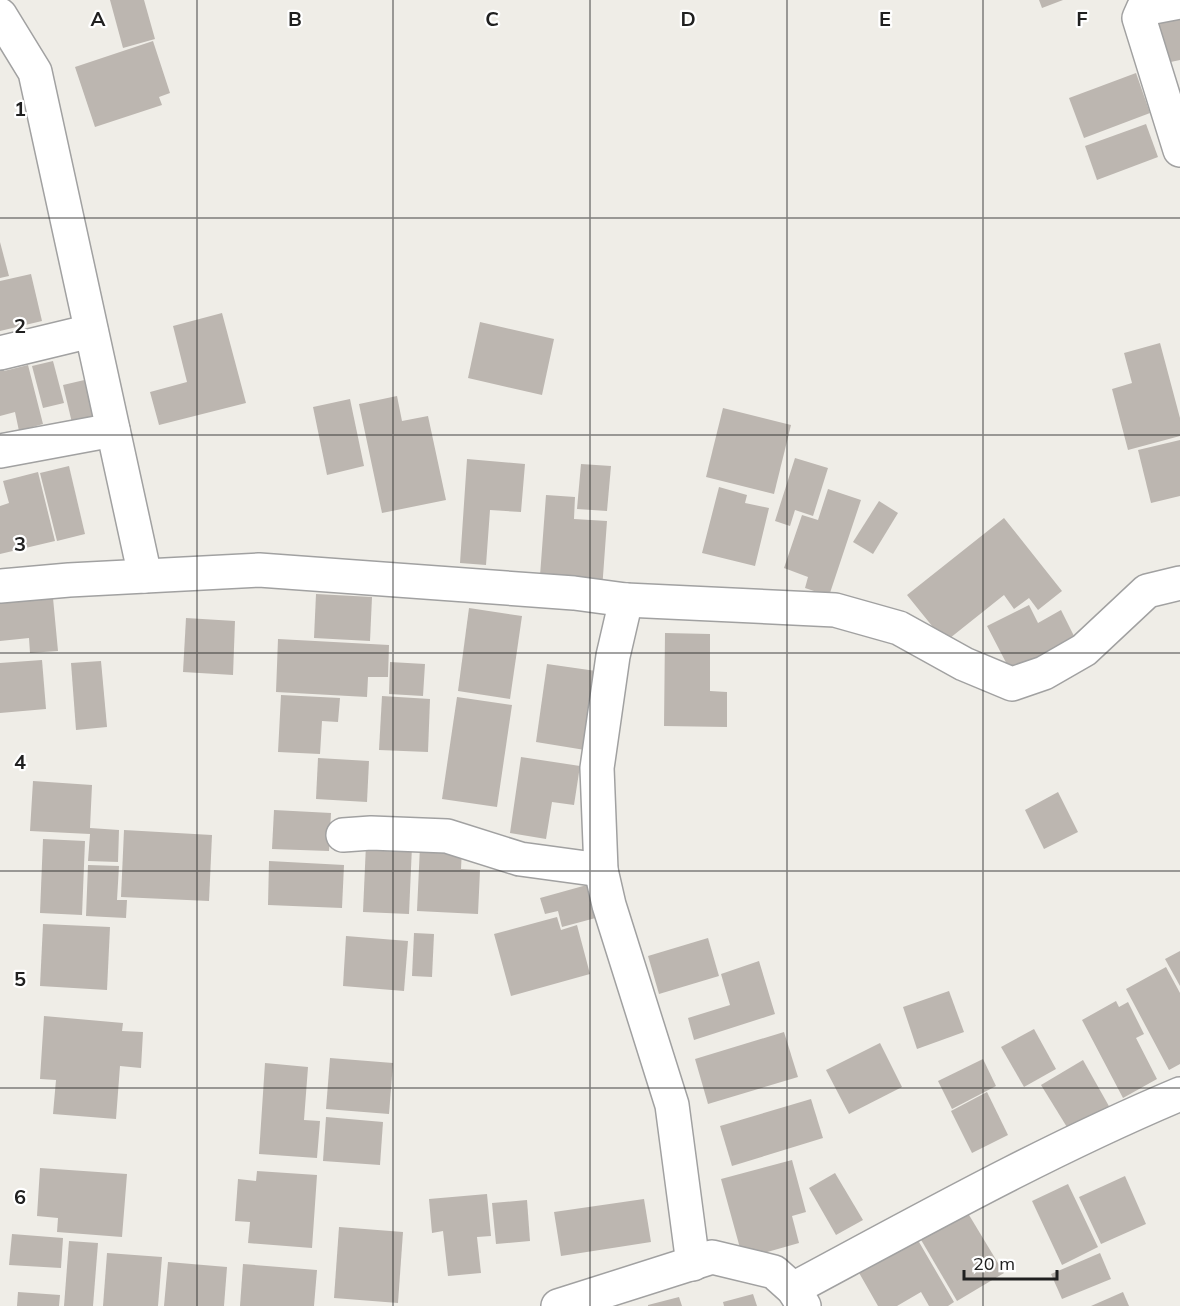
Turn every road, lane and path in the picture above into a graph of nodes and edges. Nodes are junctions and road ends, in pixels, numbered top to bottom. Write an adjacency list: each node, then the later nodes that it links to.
1 (1180, 2): 3 (street)
2 (0, 15): 4 (street)
3 (1180, 150)
4 (91, 330): 5 (street); 6 (street)
5 (0, 353)
6 (113, 430): 7 (street); 8 (street)
7 (0, 451)
8 (145, 576): 10 (street); 11 (street)
9 (1180, 583): 11 (street)
10 (0, 586)
11 (626, 600): 13 (street)
12 (342, 835): 13 (street)
13 (601, 870): 15 (street)
14 (1180, 1094): 16 (street)
15 (693, 1264): 16 (street); 17 (street)
16 (799, 1298)
17 (558, 1306)

